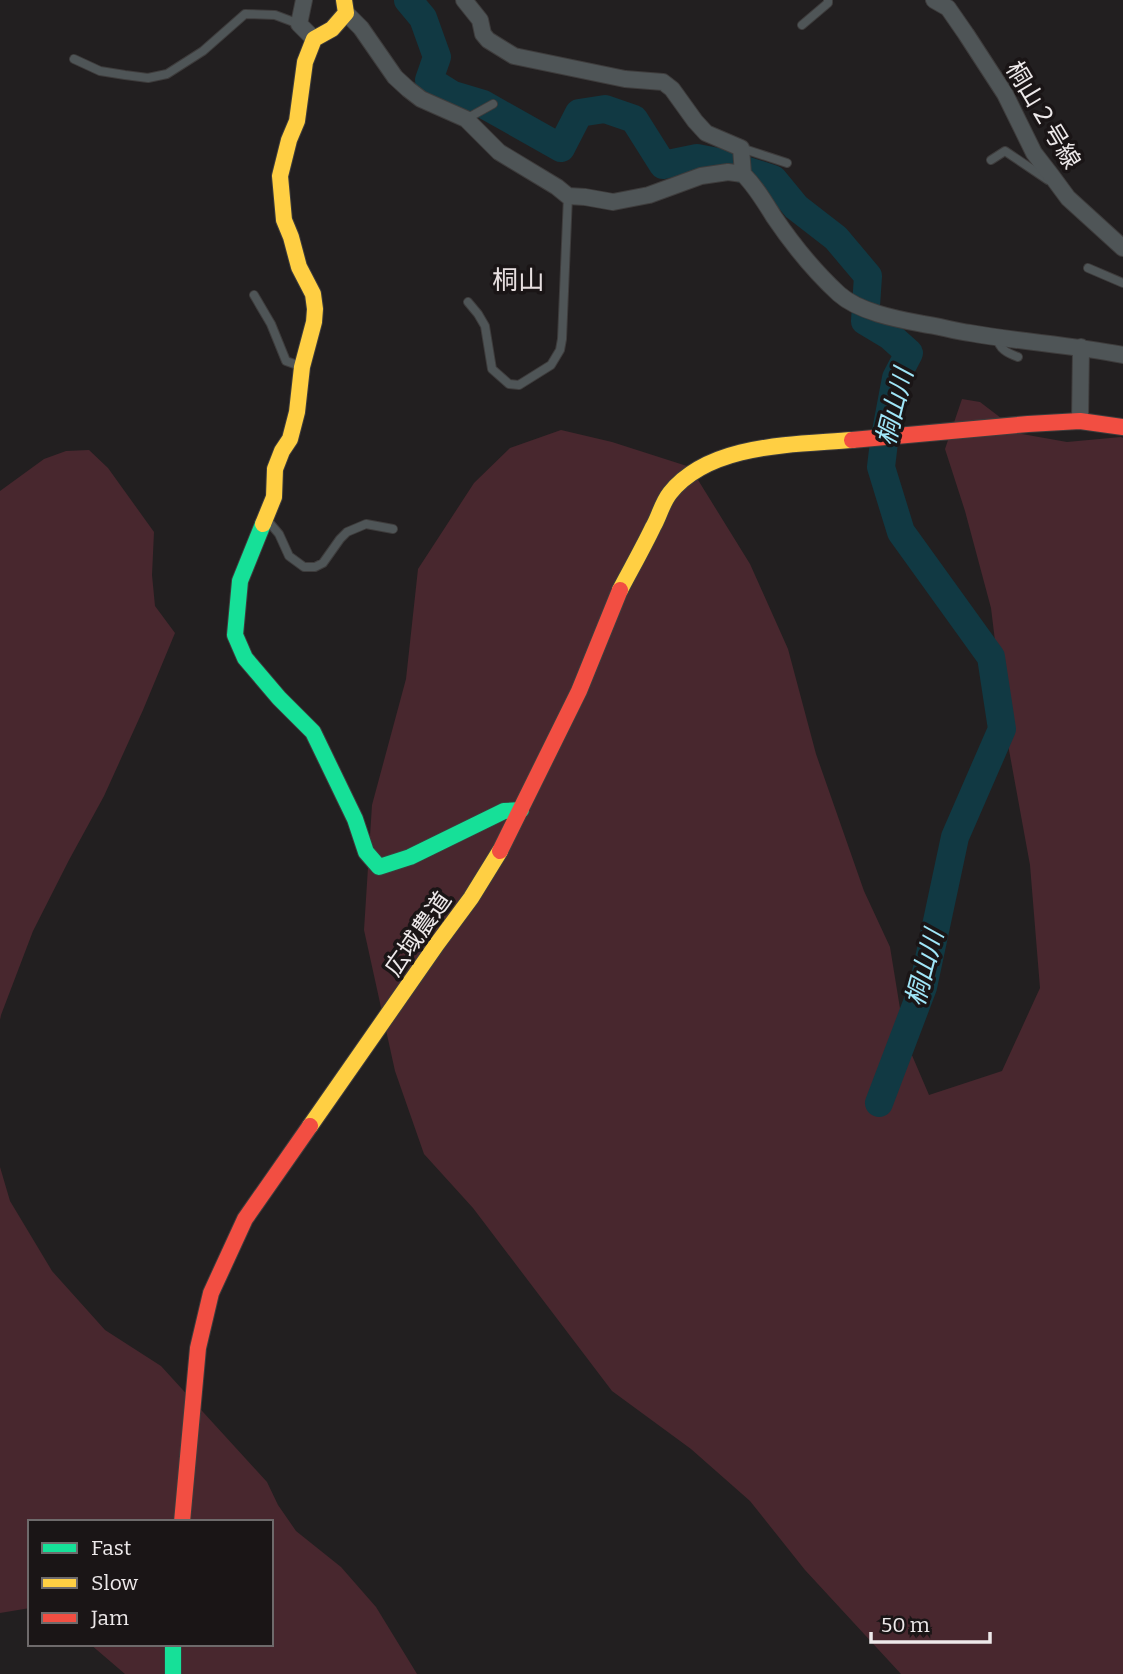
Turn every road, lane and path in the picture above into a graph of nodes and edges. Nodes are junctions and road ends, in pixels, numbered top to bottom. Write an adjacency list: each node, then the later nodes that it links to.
1 (304, 0): 6 (street)
2 (464, 0): 12 (street)
3 (828, 0): 7 (lane)
4 (934, 0): 16 (street, 桐山２号線)
5 (345, 6): 8 (street); 11 (street)
6 (299, 24): 8 (street); 9 (lane)
7 (803, 25)
8 (314, 39): 27 (street)
9 (74, 59)
10 (493, 104): 11 (lane)
11 (466, 119): 17 (street)
12 (741, 148): 14 (lane); 15 (street)
13 (990, 160): 16 (lane)
14 (786, 163)
15 (743, 174): 17 (street); 23 (street)
16 (1053, 178): 18 (street, 桐山２号線)
17 (568, 196): 22 (lane)
18 (1123, 248)
19 (1088, 268): 20 (lane)
20 (1123, 283)
21 (254, 295): 27 (lane)
22 (468, 302)
23 (997, 337): 24 (street); 26 (lane)
24 (1082, 348): 25 (street); 28 (street)
25 (1123, 355)
26 (1018, 357)
27 (302, 367): 30 (street)
28 (1080, 421): 29 (street, 広域農道); 32 (street, 広域農道)
29 (1123, 427)
30 (266, 518): 31 (lane); 32 (street)
31 (393, 529)
32 (521, 810): 33 (street, 広域農道)
33 (182, 1520)
34 (173, 1646): 35 (street)
35 (173, 1674)

